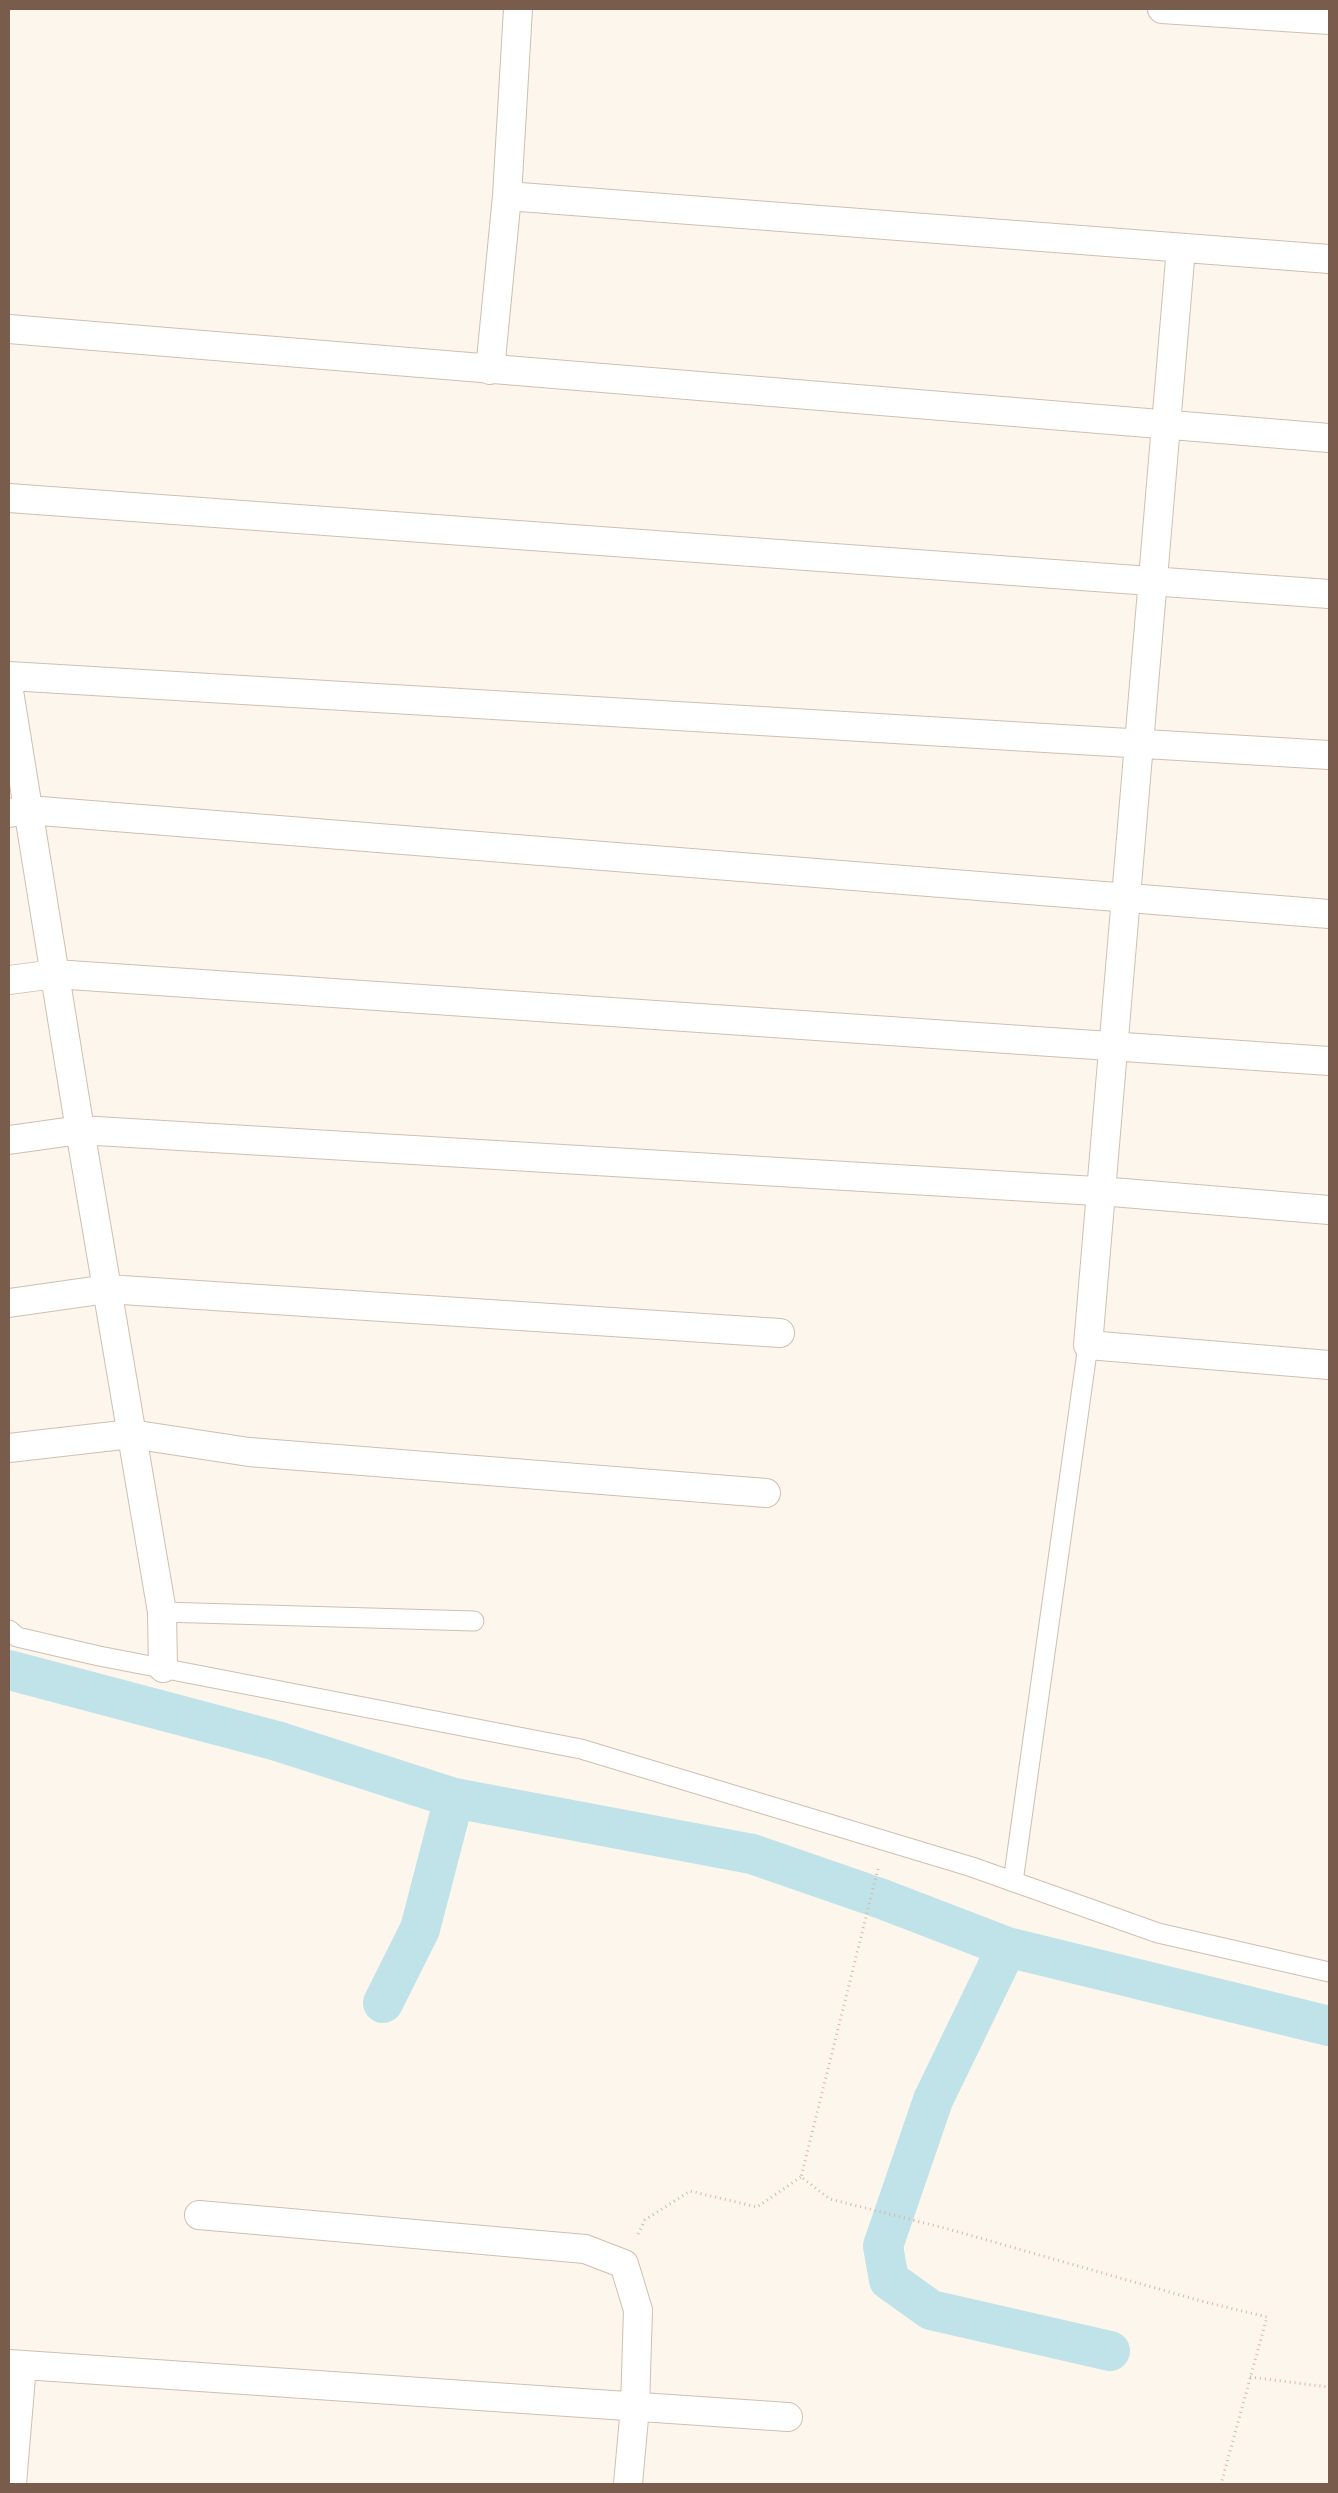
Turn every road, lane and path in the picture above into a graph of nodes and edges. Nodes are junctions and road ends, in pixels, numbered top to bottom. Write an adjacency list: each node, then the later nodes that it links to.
1 (518, 9): 4 (street)
2 (1170, 9): 3 (street)
3 (1329, 20)
4 (507, 196): 5 (street); 8 (street)
5 (1181, 248): 6 (street); 9 (street)
6 (1329, 259)
7 (9, 329): 8 (street)
8 (490, 370): 9 (street)
9 (1166, 425): 10 (street); 12 (street)
10 (1329, 438)
11 (9, 498): 12 (street)
12 (1153, 581): 13 (street); 16 (street)
13 (1329, 594)
14 (9, 676): 16 (street)
15 (9, 691): 18 (street)
16 (1139, 743): 17 (street); 19 (street)
17 (1329, 755)
18 (18, 811): 19 (street); 21 (street)
19 (1126, 899): 20 (street); 23 (street)
20 (1329, 914)
21 (55, 974): 22 (street); 23 (street); 25 (street)
22 (9, 980)
23 (1114, 1045): 24 (street); 27 (street)
24 (1329, 1061)
25 (80, 1130): 26 (street); 27 (street); 29 (street)
26 (9, 1140)
27 (1101, 1192): 28 (street); 32 (street)
28 (1329, 1210)
29 (107, 1289): 30 (street); 31 (street); 34 (street)
30 (9, 1303)
31 (780, 1333)
32 (1088, 1344): 33 (street); 42 (lane)
33 (1329, 1365)
34 (131, 1434): 35 (street); 36 (street); 37 (street)
35 (9, 1448)
36 (766, 1493)
37 (162, 1612): 38 (lane); 40 (street)
38 (474, 1621)
39 (9, 1630): 40 (lane)
40 (163, 1668): 42 (lane)
41 (880, 1863): 44 (path)
42 (1013, 1882): 43 (lane)
43 (1329, 1972)
44 (801, 2177): 46 (path); 48 (path)
45 (199, 2215): 46 (street)
46 (624, 2264): 50 (street)
47 (15, 2365): 50 (street); 52 (street)
48 (1250, 2377): 49 (path); 54 (path)
49 (1329, 2386)
50 (635, 2407): 51 (street); 53 (street)
51 (788, 2417)
52 (12, 2484)
53 (628, 2484)
54 (1220, 2484)

